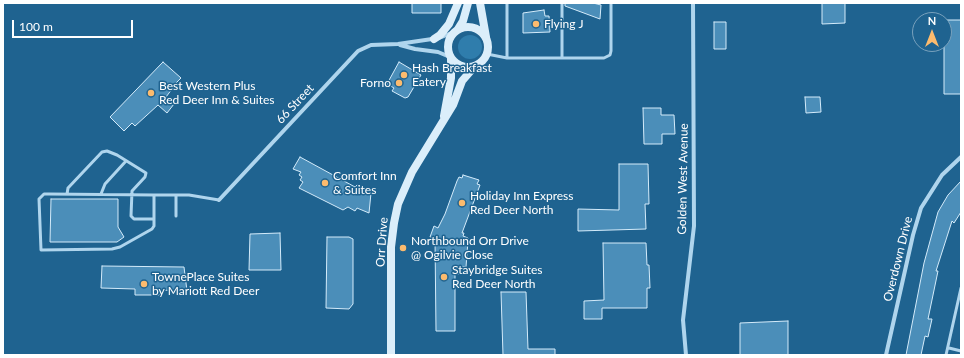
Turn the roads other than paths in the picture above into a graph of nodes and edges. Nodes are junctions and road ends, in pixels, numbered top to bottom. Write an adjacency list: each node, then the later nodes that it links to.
1 (458, 3): 10 (street)
2 (468, 3): 8 (street)
3 (480, 3): 9 (street)
4 (508, 3): 14 (lane)
5 (562, 3): 15 (lane)
6 (611, 3): 15 (lane)
7 (693, 3): 32 (street, Golden West Avenue)
8 (456, 31): 9 (street); 10 (street, 66 Street); 13 (street)
9 (486, 38): 12 (street)
10 (434, 39): 11 (street, 66 Street)
11 (398, 44): 13 (street, 66 Street); 25 (street, 66 Street)
12 (487, 54): 14 (lane); 16 (street)
13 (450, 58): 16 (street); 17 (street, Orr Drive)
14 (507, 58): 15 (lane)
15 (562, 58)
16 (475, 66): 17 (street, Orr Drive)
17 (444, 119): 31 (street, Orr Drive)
18 (961, 157): 33 (street, Overdown Drive)
19 (126, 161): 20 (lane); 21 (lane); 22 (lane)
20 (67, 194): 21 (lane); 27 (lane)
21 (101, 194): 22 (lane)
22 (132, 194): 23 (lane); 27 (lane)
23 (154, 195): 24 (lane); 27 (lane)
24 (176, 195): 25 (lane); 26 (lane)
25 (219, 200)
26 (176, 216)
27 (154, 219)
28 (961, 288): 29 (lane)
29 (949, 348): 30 (lane); 34 (lane)
30 (961, 351)
31 (391, 355)
32 (686, 355)
33 (886, 355)
34 (946, 355)

